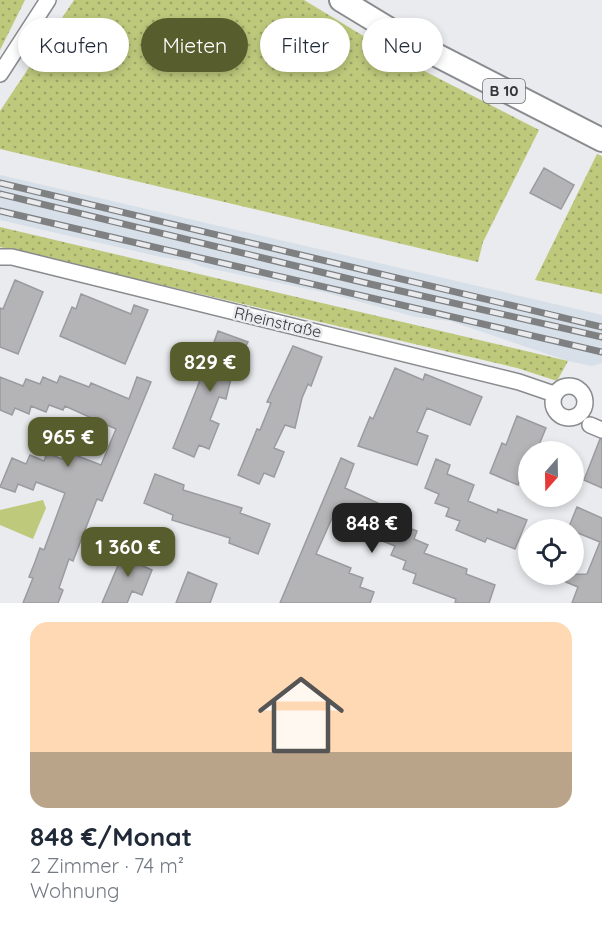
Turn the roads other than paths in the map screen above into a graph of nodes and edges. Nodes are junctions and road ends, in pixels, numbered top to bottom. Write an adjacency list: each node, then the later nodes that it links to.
1 (48, 0): 3 (street)
2 (341, 0): 4 (main road, B 10)
3 (0, 74)
4 (602, 140)
5 (0, 257): 6 (street, Rheinstraße)
6 (554, 394)

